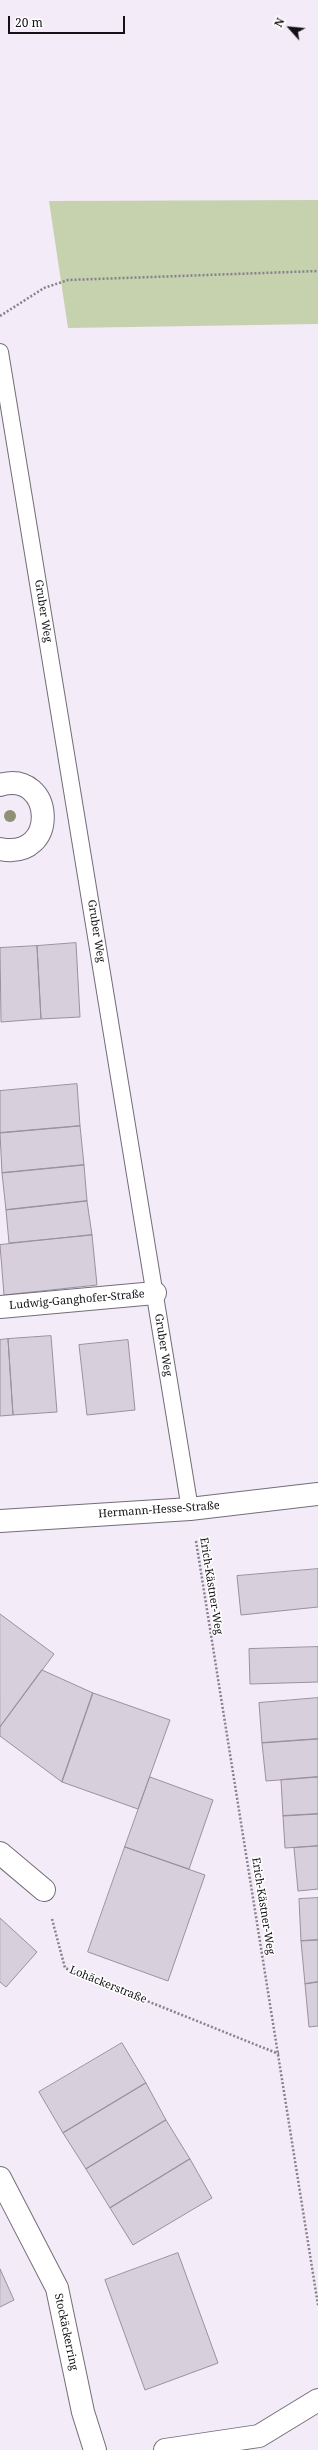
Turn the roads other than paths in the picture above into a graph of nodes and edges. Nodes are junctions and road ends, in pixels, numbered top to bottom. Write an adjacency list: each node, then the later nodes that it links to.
1 (0, 352): 4 (lane, Gruber Weg)
2 (0, 785): 3 (street)
3 (0, 849)
4 (155, 1293): 5 (street, Ludwig-Ganghofer-Straße); 7 (lane, Gruber Weg)
5 (0, 1307)
6 (318, 1494): 7 (street, Hermann-Hesse-Straße)
7 (190, 1509): 8 (street, Hermann-Hesse-Straße)
8 (0, 1520)
9 (0, 1853): 10 (street)
10 (44, 1890)
11 (0, 2178): 13 (street, Stockäckerring)
12 (318, 2400): 14 (street)
13 (95, 2450)
14 (165, 2450)

